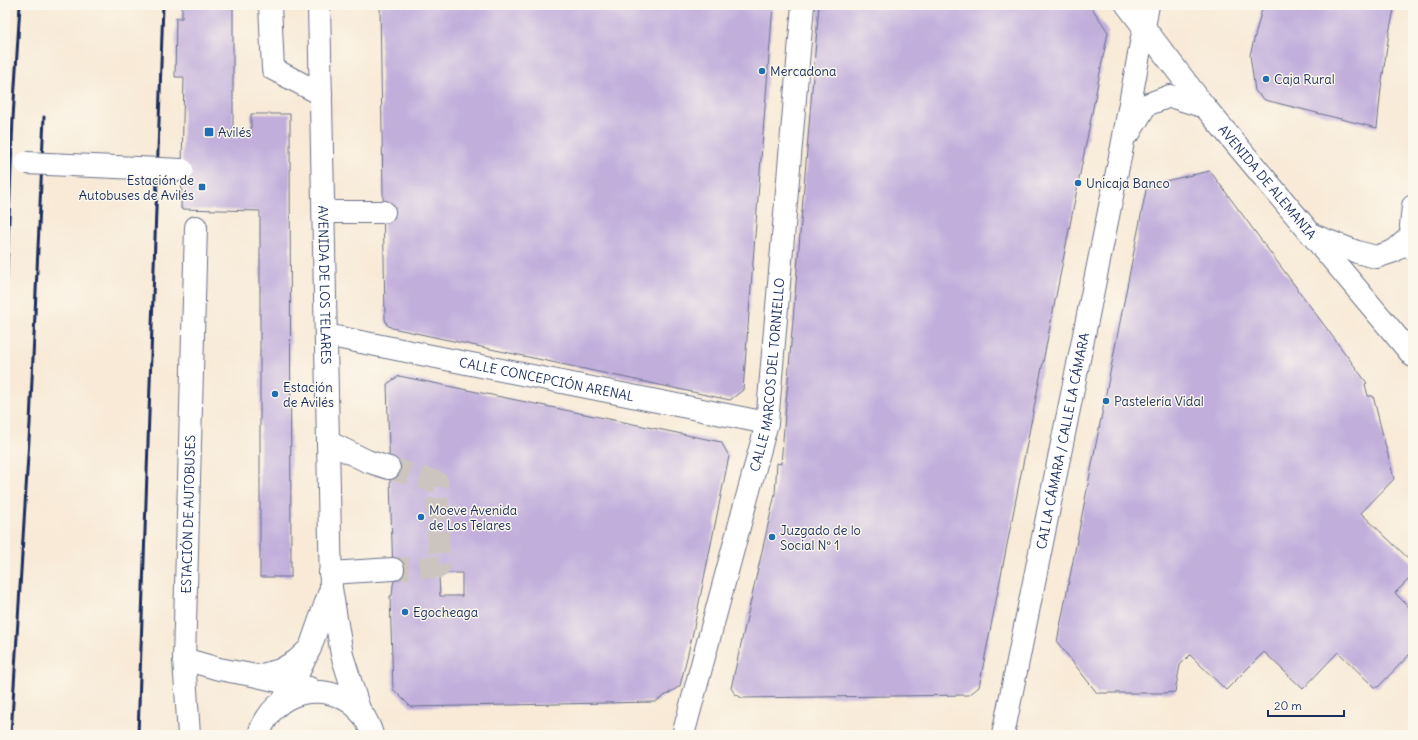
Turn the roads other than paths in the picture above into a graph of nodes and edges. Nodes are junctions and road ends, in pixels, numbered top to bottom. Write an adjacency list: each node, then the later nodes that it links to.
1 (270, 5): 7 (street)
2 (319, 5): 7 (street, AVENIDA DE LOS TELARES)
3 (804, 5): 20 (street, CALLE MARCOS DEL TORNIELLO)
4 (1127, 5): 6 (street, AVENIDA DE ALEMANIA)
5 (1148, 5): 6 (street, CAI LA CÁMARA / CALLE LA CÁMARA)
6 (1144, 27): 8 (street, AVENIDA DE ALEMANIA); 9 (street, CAI LA CÁMARA / CALLE LA CÁMARA)
7 (321, 94): 13 (street, AVENIDA DE LOS TELARES)
8 (1205, 106): 9 (street, CAI LA CÁMARA / CALLE LA CÁMARA); 16 (street, AVENIDA DE ALEMANIA)
9 (1122, 147): 34 (street, CAI LA CÁMARA / CALLE LA CÁMARA)
10 (26, 163): 11 (street, bridge)
11 (182, 170)
12 (1413, 206): 17 (street)
13 (324, 212): 14 (street); 18 (street, AVENIDA DE LOS TELARES)
14 (384, 212)
15 (196, 227): 26 (street, ESTACIÓN DE AUTOBUSES)
16 (1312, 234): 17 (street); 19 (street, AVENIDA DE ALEMANIA)
17 (1412, 242)
18 (326, 335): 20 (street, CALLE CONCEPCIÓN ARENAL); 21 (street, AVENIDA DE LOS TELARES)
19 (1413, 356)
20 (767, 423): 33 (street, CALLE MARCOS DEL TORNIELLO)
21 (328, 442): 22 (street); 24 (street, AVENIDA DE LOS TELARES)
22 (389, 468)
23 (393, 569): 24 (street)
24 (330, 580): 25 (street, AVENIDA DE LOS TELARES); 29 (street, AVENIDA DE LOS TELARES)
25 (310, 648): 27 (street); 28 (street, AVENIDA DE LOS TELARES)
26 (184, 659): 27 (street); 30 (street, ESTACIÓN DE AUTOBUSES)
27 (257, 676): 28 (street)
28 (288, 691): 29 (street); 31 (street)
29 (360, 712): 32 (street)
30 (189, 735)
31 (259, 735)
32 (372, 735)
33 (683, 735)
34 (1003, 735)

